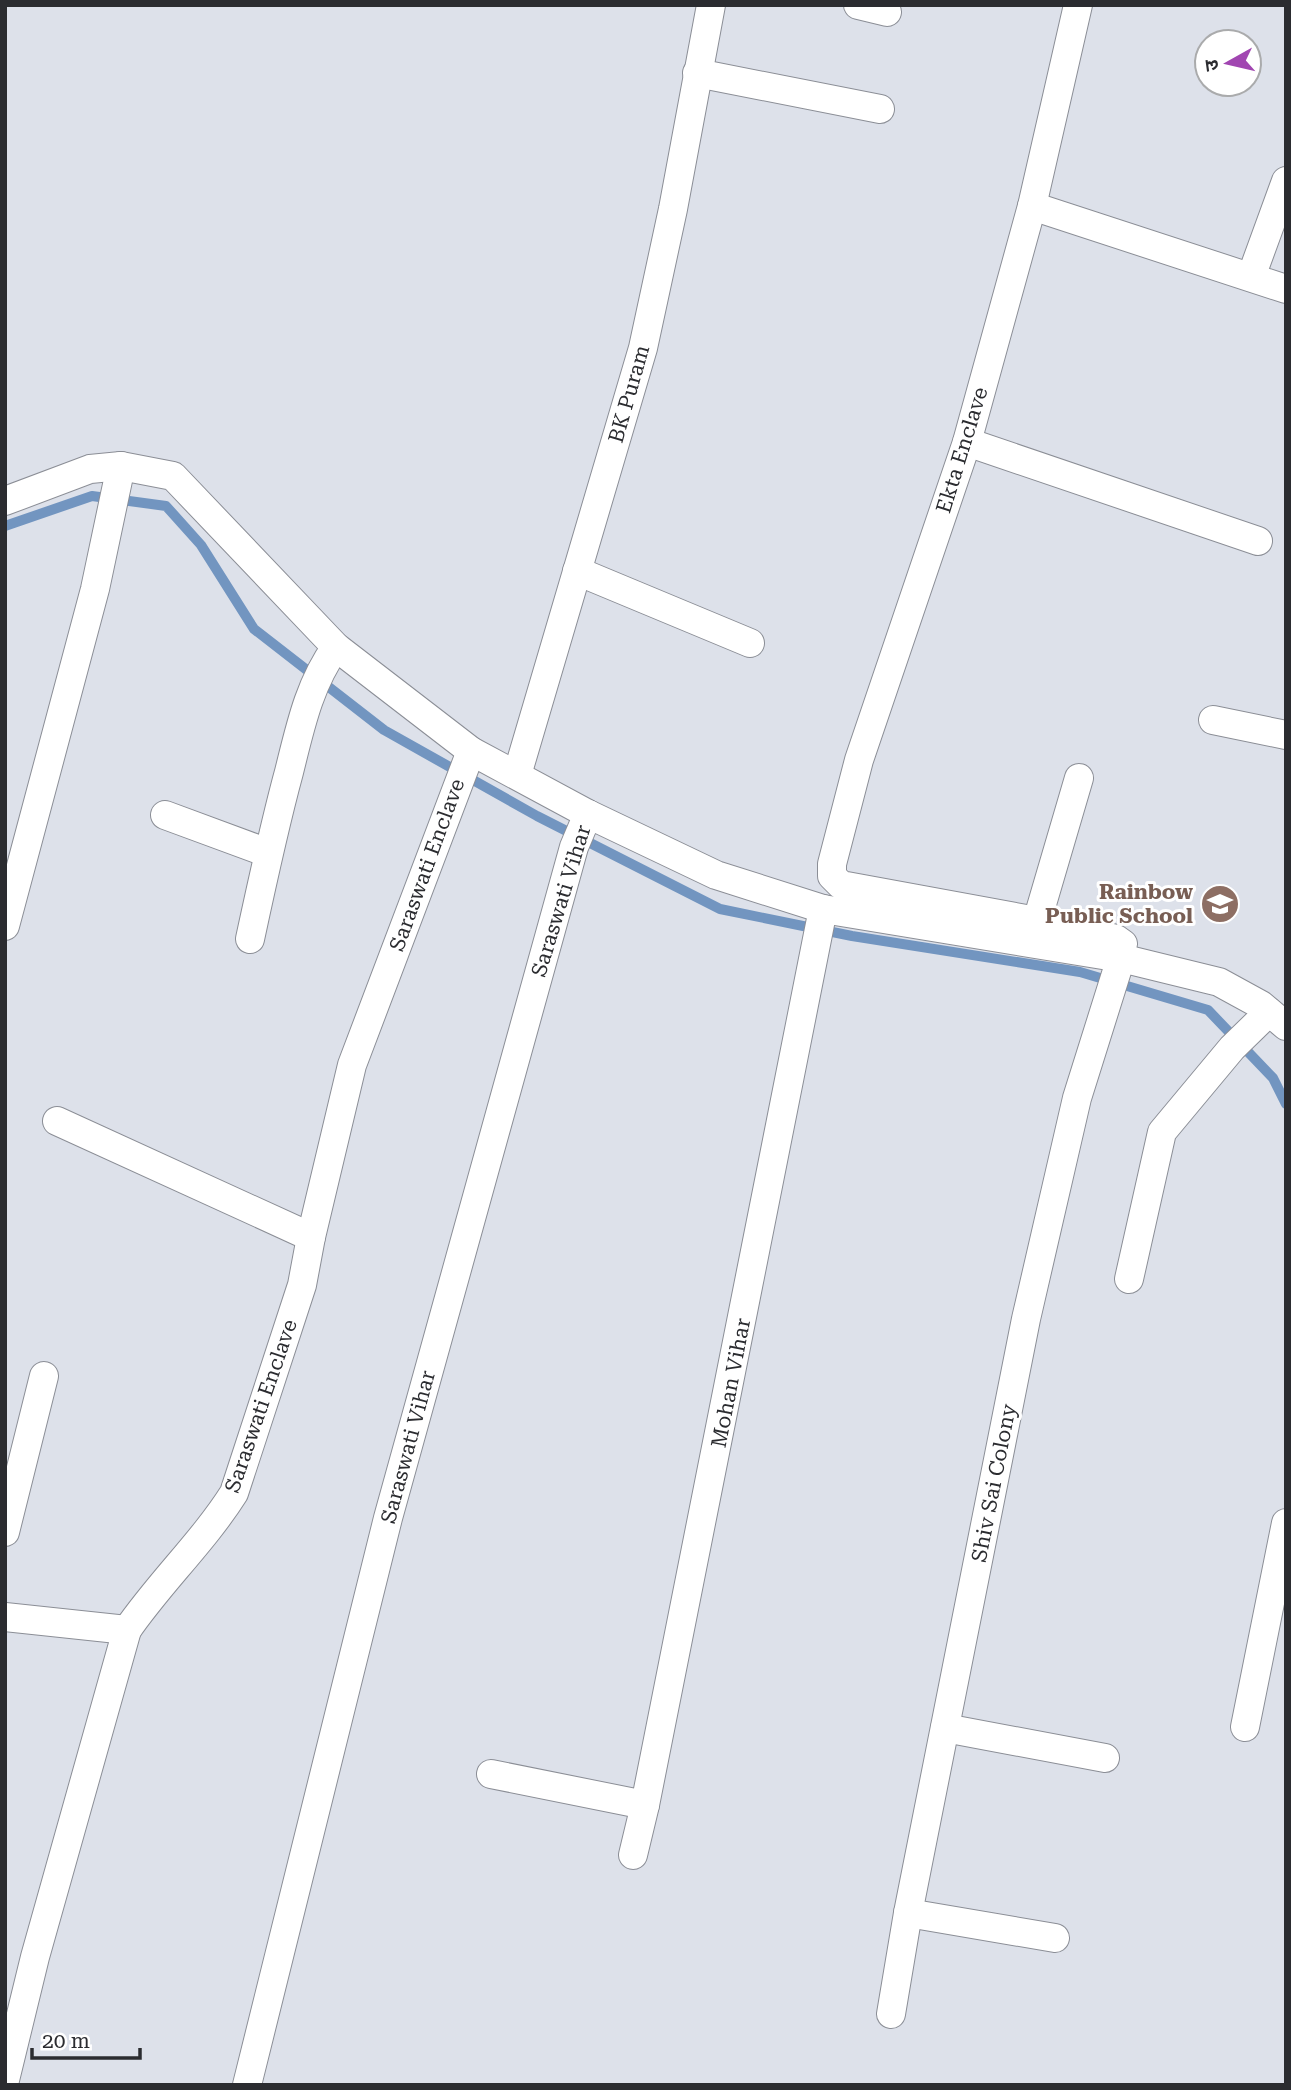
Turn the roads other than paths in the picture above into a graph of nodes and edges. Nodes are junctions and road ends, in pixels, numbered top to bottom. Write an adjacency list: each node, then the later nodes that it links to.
1 (711, 5): 5 (street, BK Puram)
2 (858, 5): 4 (street)
3 (1078, 5): 8 (street, Ekta Enclave)
4 (887, 12)
5 (697, 73): 6 (street); 15 (street, BK Puram)
6 (880, 109)
7 (1286, 181): 9 (street)
8 (1032, 206): 9 (street); 11 (street, Ekta Enclave)
9 (1251, 277): 10 (street)
10 (1286, 289)
11 (967, 442): 14 (street); 26 (street, Ekta Enclave)
12 (116, 487): 13 (street); 17 (street); 27 (street)
13 (5, 501)
14 (1258, 541)
15 (577, 570): 16 (street); 21 (street, BK Puram)
16 (750, 643)
17 (329, 656): 20 (street); 25 (street)
18 (1213, 720): 19 (street)
19 (1286, 735)
20 (463, 768): 21 (street); 34 (street, Saraswati Enclave)
21 (517, 775): 24 (street)
22 (1079, 778): 26 (street)
23 (165, 815): 25 (street)
24 (582, 828): 28 (street); 51 (street, Saraswati Vihar)
25 (268, 853): 29 (street)
26 (1037, 920): 30 (street)
27 (5, 926)
28 (820, 926): 31 (street); 45 (street, Mohan Vihar)
29 (250, 939)
30 (1153, 966): 31 (street); 32 (street)
31 (1116, 973): 42 (street, Shiv Sai Colony)
32 (1277, 1019): 35 (street)
33 (57, 1121): 34 (street)
34 (311, 1237): 40 (street, Saraswati Enclave)
35 (1129, 1279)
36 (44, 1376): 38 (street)
37 (1286, 1523): 41 (street)
38 (5, 1532)
39 (5, 1617): 40 (street)
40 (127, 1630): 50 (street, Saraswati Enclave)
41 (1245, 1727)
42 (945, 1728): 43 (street); 47 (street, Shiv Sai Colony)
43 (1105, 1758)
44 (491, 1774): 45 (street)
45 (645, 1804): 46 (street, Mohan Vihar)
46 (633, 1855)
47 (908, 1913): 48 (street); 49 (street, Shiv Sai Colony)
48 (1055, 1938)
49 (891, 2014)
50 (5, 2080)
51 (247, 2085)

